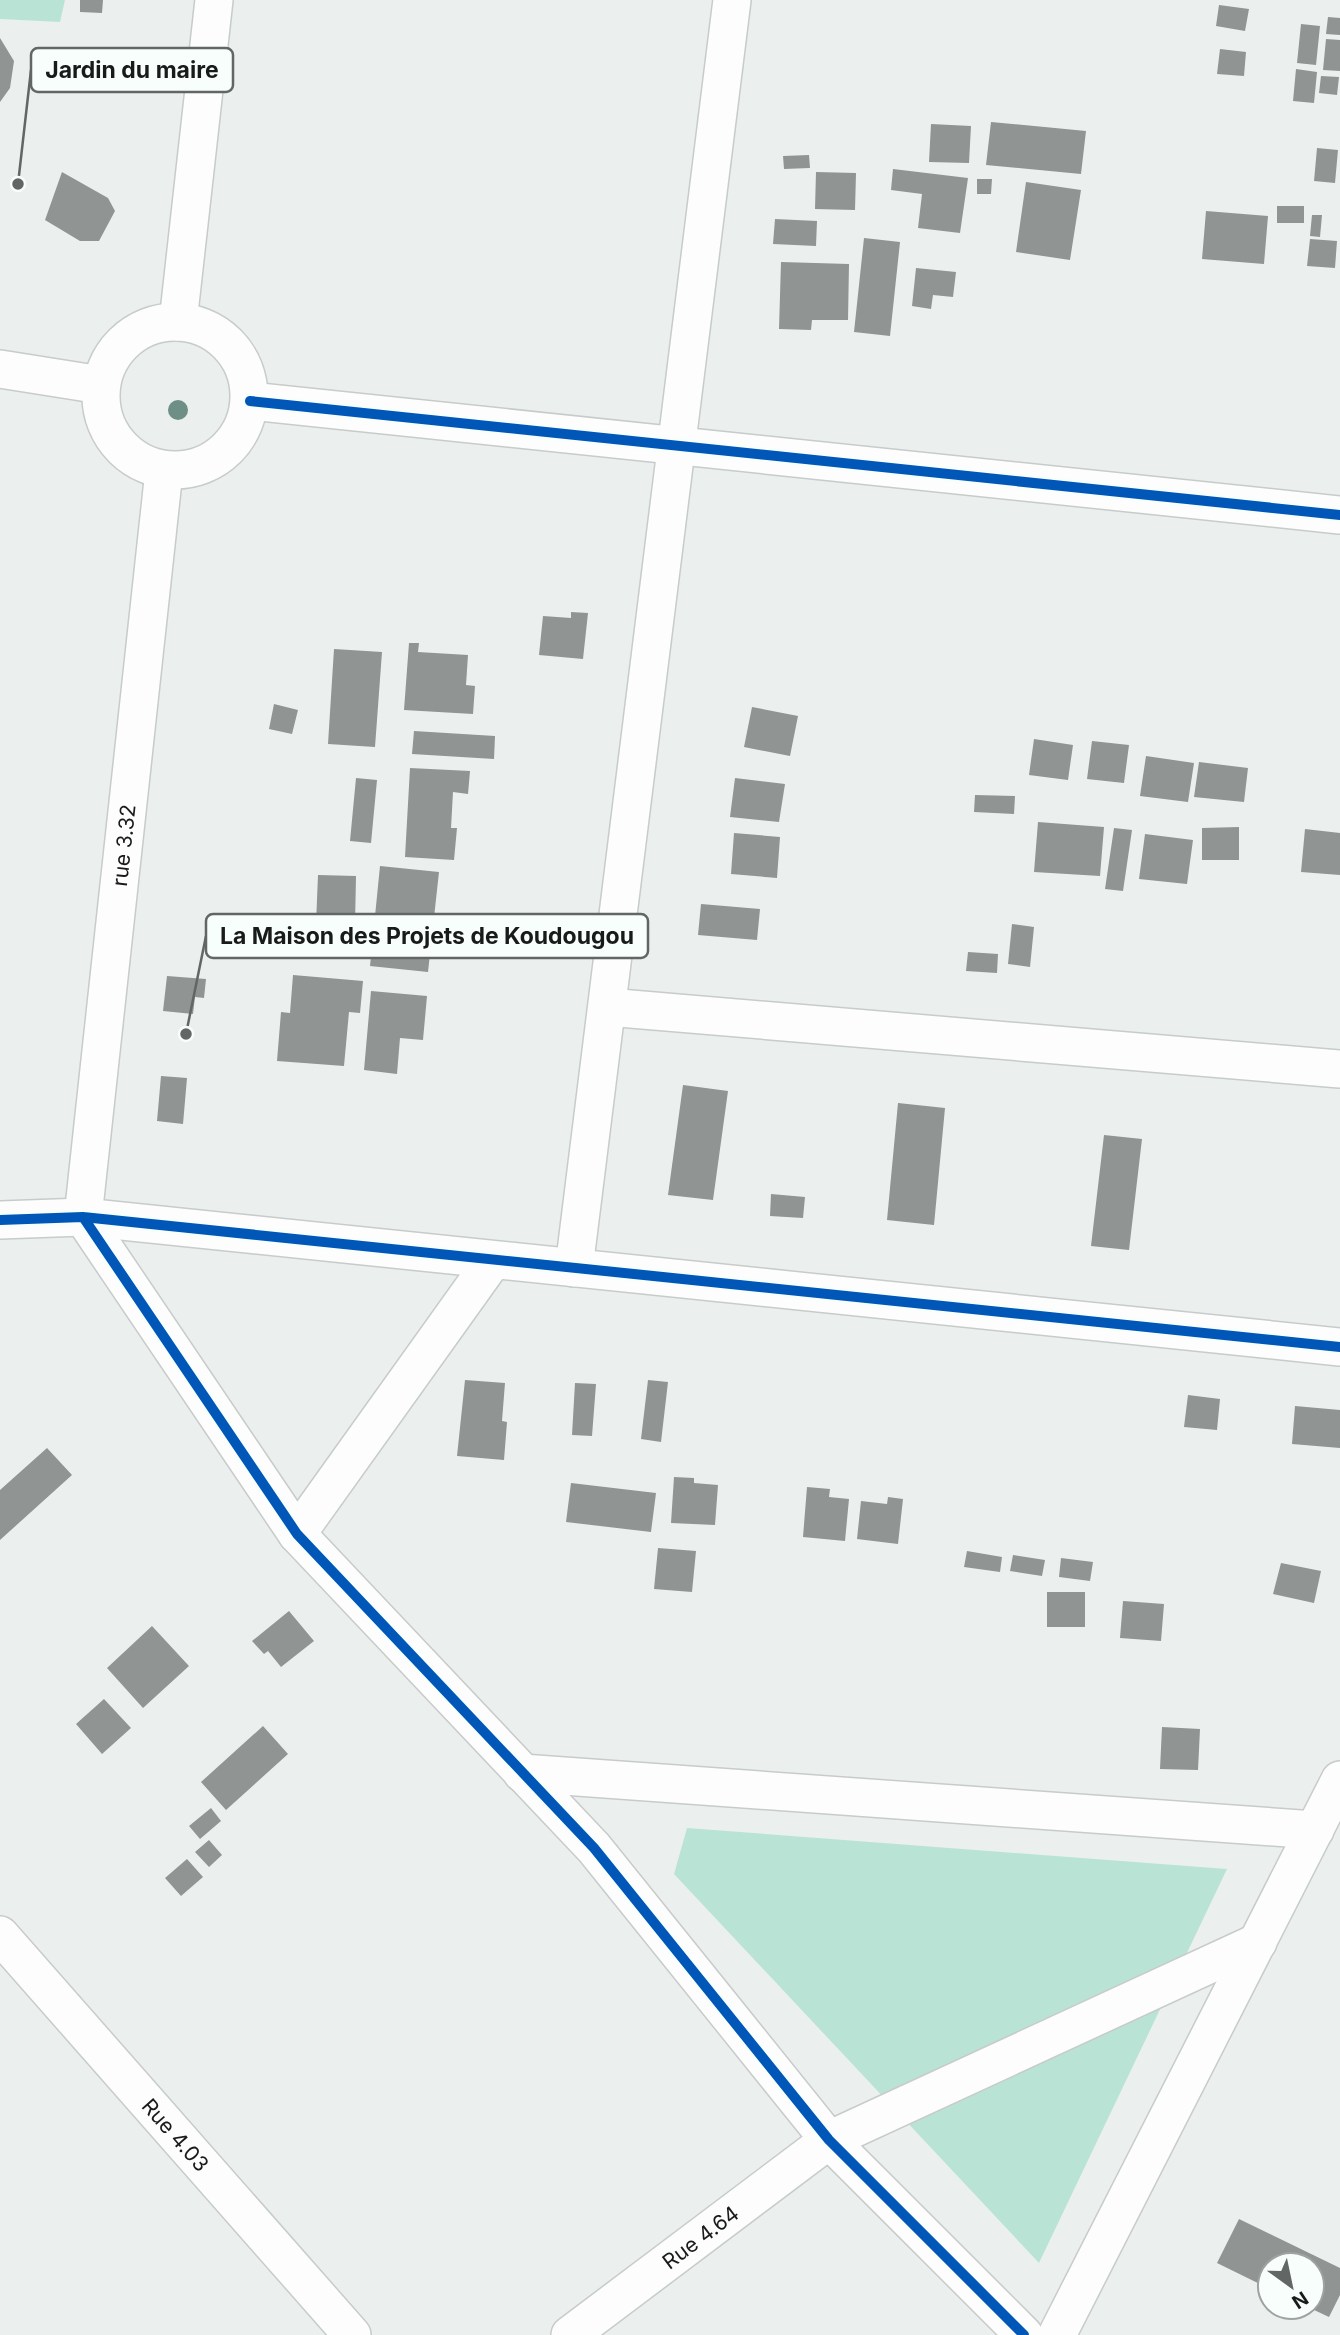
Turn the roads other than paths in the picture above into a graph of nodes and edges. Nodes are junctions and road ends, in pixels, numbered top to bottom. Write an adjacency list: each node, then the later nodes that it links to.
1 (214, 0): 3 (street)
2 (732, 0): 7 (street)
3 (178, 322): 5 (street); 6 (street)
4 (0, 369): 5 (street)
5 (101, 385): 8 (street)
6 (250, 401): 7 (street); 8 (street)
7 (677, 445): 9 (street); 10 (street)
8 (164, 471): 12 (street, rue 3.32)
9 (1340, 515)
10 (607, 1007): 11 (street); 15 (street)
11 (1340, 1069)
12 (83, 1217): 13 (street); 14 (street); 17 (street)
13 (0, 1220)
14 (493, 1260): 15 (street); 17 (street)
15 (574, 1268): 16 (street)
16 (1340, 1347)
17 (297, 1534): 18 (street)
18 (522, 1773): 20 (street); 23 (street)
19 (1340, 1780): 20 (street)
20 (1315, 1830): 22 (street)
21 (0, 1935): 24 (street, Rue 4.03)
22 (1258, 1941): 23 (street, Rue 4.64); 27 (street)
23 (830, 2140): 25 (street, Rue 4.64); 26 (street)
24 (352, 2335)
25 (570, 2335)
26 (1024, 2335)
27 (1058, 2335)

